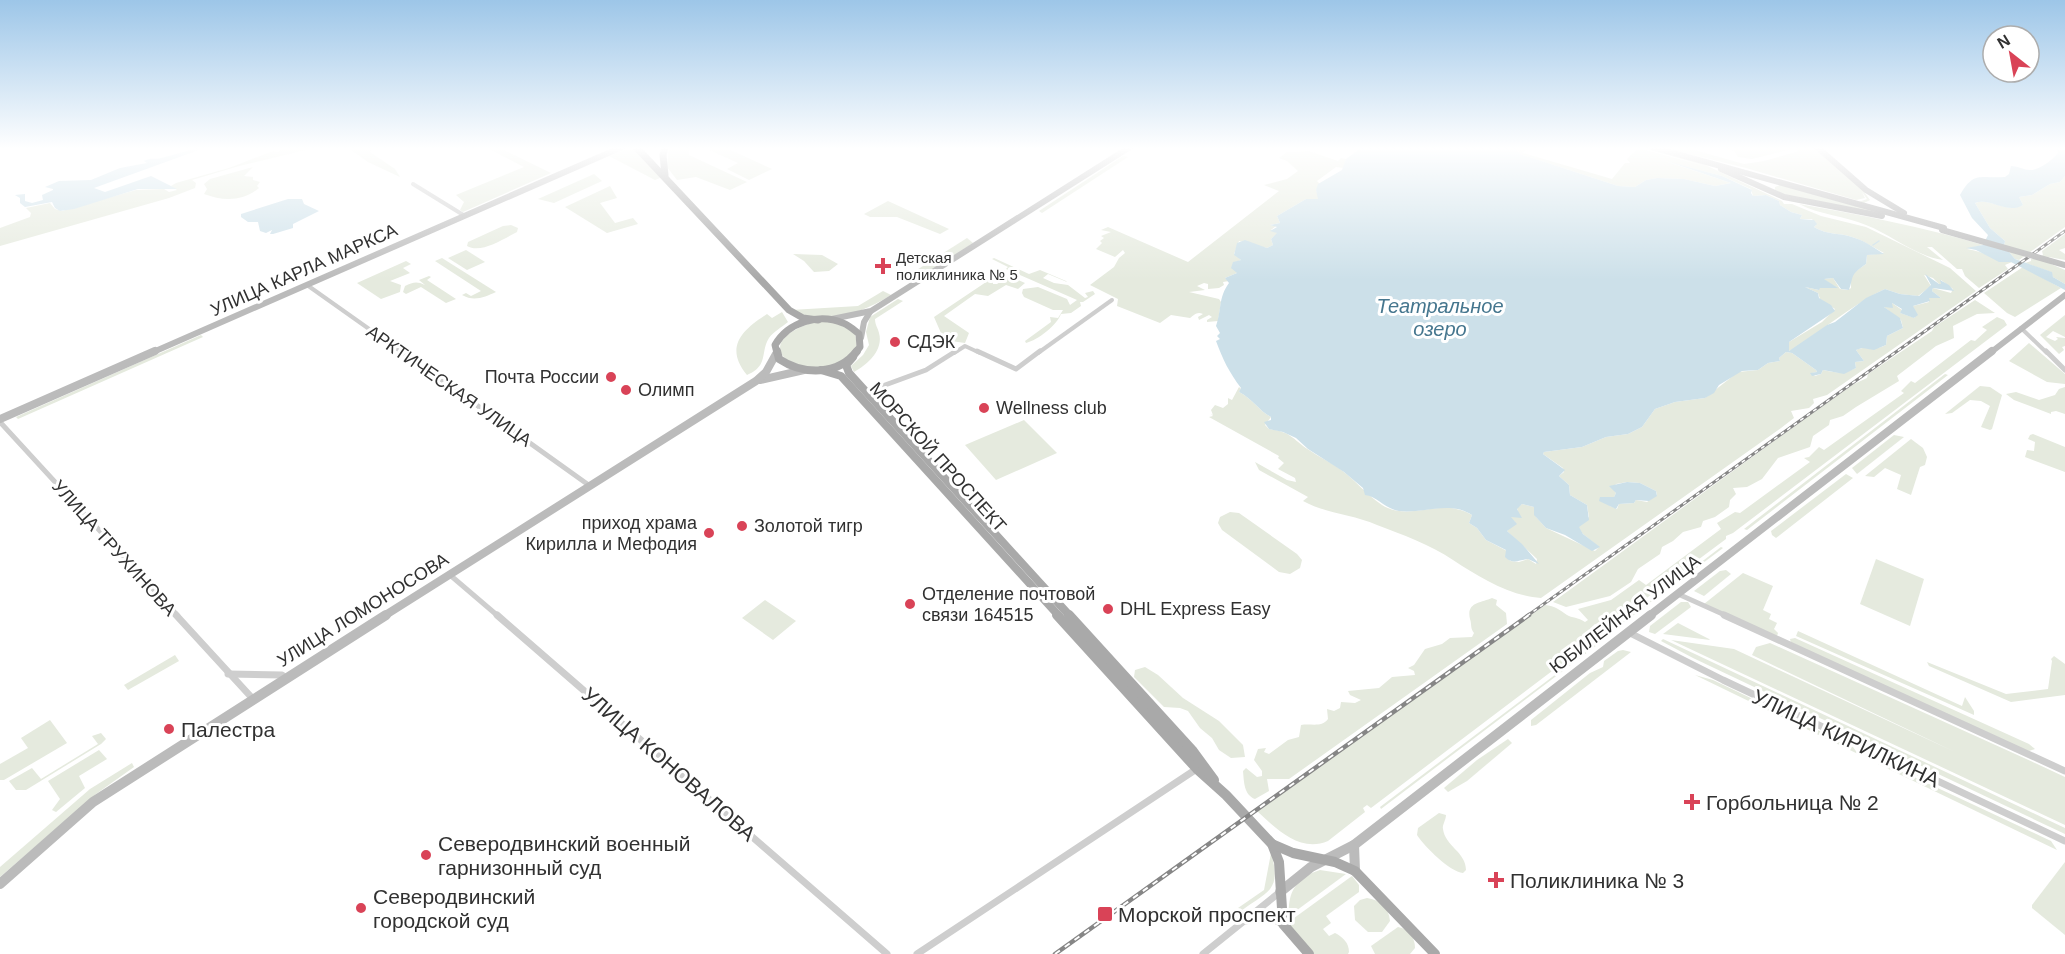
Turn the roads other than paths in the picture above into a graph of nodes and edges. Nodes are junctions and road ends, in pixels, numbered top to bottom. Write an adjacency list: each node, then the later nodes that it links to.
1 (425, 192): 12 (street)
2 (521, 192): 12 (main road, УЛИЦА КАРЛА МАРКСА)
3 (680, 192): 19 (main road)
4 (1060, 192): 20 (main road)
5 (1771, 192): 10 (main road)
6 (1774, 192): 10 (main road)
7 (1812, 192): 11 (main road)
8 (1867, 192): 11 (main road)
9 (1868, 192): 13 (main road)
10 (1779, 195): 14 (main road)
11 (1852, 203): 13 (main road)
12 (465, 216): 16 (main road, УЛИЦА КАРЛА МАРКСА)
13 (1930, 224): 14 (main road)
14 (1943, 229): 15 (main road, bridge)
15 (2065, 264)
16 (307, 285): 33 (main road, УЛИЦА КАРЛА МАРКСА); 34 (street, АРКТИЧЕСКАЯ УЛИЦА)
17 (2065, 296): 23 (main road, ЮБИЛЕЙНАЯ УЛИЦА)
18 (1112, 300): 32 (street)
19 (789, 310): 22 (main road); 24 (main road)
20 (871, 311): 21 (main road); 25 (main road)
21 (827, 319): 22 (main road); 25 (main road)
22 (818, 320): 24 (main road)
23 (2021, 328): 30 (street); 36 (main road, ЮБИЛЕЙНАЯ УЛИЦА)
24 (786, 330): 26 (main road)
25 (861, 338): 27 (main road)
26 (776, 354): 28 (main road); 31 (main road)
27 (853, 357): 29 (main road); 32 (main road, МОРСКОЙ ПРОСПЕКТ)
28 (806, 370): 29 (main road); 31 (main road)
29 (821, 370): 32 (main road, МОРСКОЙ ПРОСПЕКТ)
30 (2065, 370)
31 (756, 381): 34 (main road, УЛИЦА ЛОМОНОСОВА)
32 (862, 394): 41 (main road, МОРСКОЙ ПРОСПЕКТ)
33 (0, 421): 38 (street, УЛИЦА ТРУХИНОВА)
34 (590, 486): 35 (main road, УЛИЦА ЛОМОНОСОВА)
35 (450, 575): 39 (main road, УЛИЦА ЛОМОНОСОВА); 52 (street, УЛИЦА КОНОВАЛОВА)
36 (1678, 594): 37 (main road, ЮБИЛЕЙНАЯ УЛИЦА); 42 (street)
37 (1628, 632): 43 (street, УЛИЦА КИРИЛКИНА); 45 (main road, ЮБИЛЕЙНАЯ УЛИЦА)
38 (228, 674): 39 (street); 40 (street, УЛИЦА ТРУХИНОВА)
39 (286, 678): 40 (main road, УЛИЦА ЛОМОНОСОВА)
40 (253, 699): 48 (main road, УЛИЦА ЛОМОНОСОВА)
41 (1200, 767): 44 (main road, МОРСКОЙ ПРОСПЕКТ); 53 (street)
42 (2065, 771)
43 (2065, 841)
44 (1272, 844): 46 (main road, МОРСКОЙ ПРОСПЕКТ); 49 (main road, МОРСКОЙ ПРОСПЕКТ)
45 (1354, 845): 46 (main road, ЮБИЛЕЙНАЯ УЛИЦА); 47 (main road)
46 (1327, 861): 47 (main road, МОРСКОЙ ПРОСПЕКТ); 49 (main road, ЮБИЛЕЙНАЯ УЛИЦА)
47 (1355, 870): 56 (main road, МОРСКОЙ ПРОСПЕКТ)
48 (0, 884)
49 (1280, 892): 50 (street, ЮБИЛЕЙНАЯ УЛИЦА); 51 (main road, МОРСКОЙ ПРОСПЕКТ)
50 (1245, 922): 51 (street); 54 (street, ЮБИЛЕЙНАЯ УЛИЦА)
51 (1283, 924): 55 (main road)
52 (887, 954)
53 (917, 954)
54 (1203, 954)
55 (1309, 954)
56 (1435, 954)

